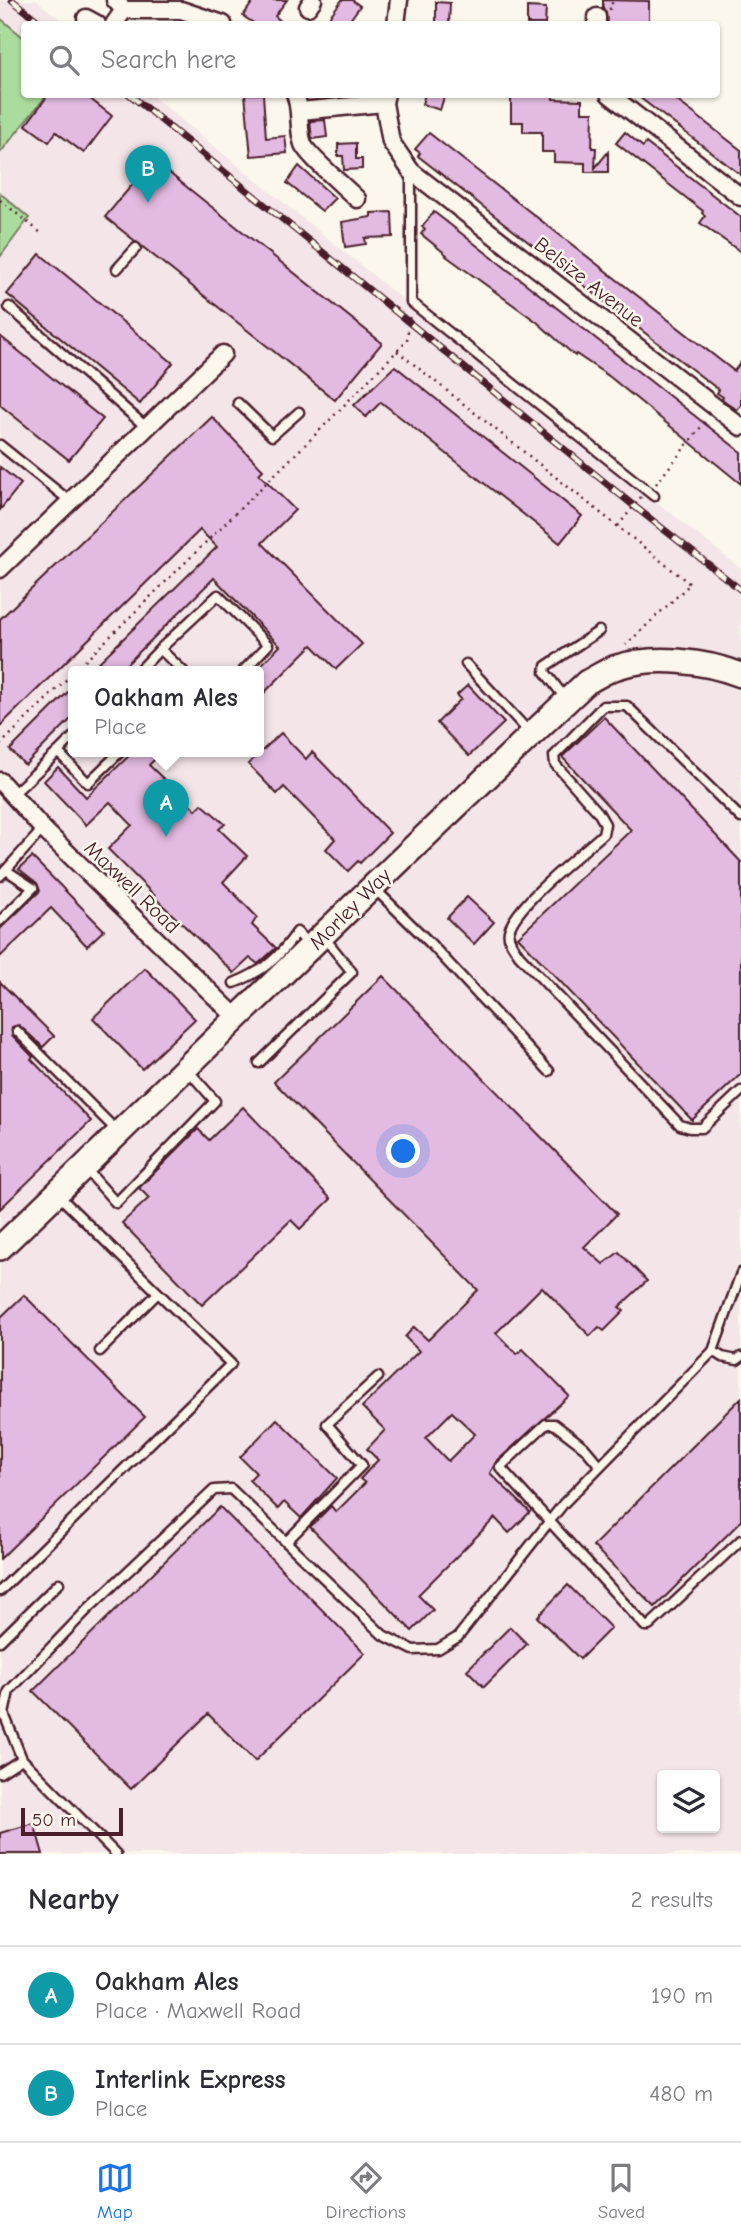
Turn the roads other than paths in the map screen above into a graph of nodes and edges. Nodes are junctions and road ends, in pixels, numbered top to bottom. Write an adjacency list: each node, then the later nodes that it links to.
1 (400, 0): 5 (street)
2 (120, 5): 3 (street)
3 (183, 5): 4 (street)
4 (217, 21)
5 (396, 21)
6 (296, 98): 9 (street)
7 (614, 98): 11 (street)
8 (385, 99): 9 (street); 10 (street, Belsize Avenue)
9 (300, 111): 12 (street)
10 (411, 171): 20 (street, Belsize Avenue); 22 (lane)
11 (741, 197)
12 (357, 199)
13 (136, 248): 14 (lane)
14 (117, 269)
15 (9, 307): 19 (lane)
16 (223, 354): 19 (street)
17 (237, 403): 18 (lane)
18 (299, 412)
19 (146, 427): 23 (street)
20 (741, 427)
21 (0, 445): 23 (lane)
22 (652, 494)
23 (71, 502): 24 (street)
24 (0, 569)
25 (599, 631): 32 (lane)
26 (160, 649): 28 (lane); 29 (lane); 30 (lane)
27 (466, 664): 33 (lane)
28 (144, 666)
29 (178, 666)
30 (248, 666)
31 (741, 675): 32 (street, Morley Way)
32 (567, 701): 33 (street, Morley Way)
33 (531, 734): 42 (street, Morley Way)
34 (68, 742): 35 (lane)
35 (58, 752): 36 (lane); 38 (lane)
36 (115, 757)
37 (0, 781): 38 (street, Maxwell Road)
38 (13, 794): 40 (street, Maxwell Road)
39 (741, 818): 51 (lane)
40 (43, 829): 41 (lane); 46 (street, Maxwell Road)
41 (3, 873): 43 (lane)
42 (373, 887): 44 (street, Morley Way); 50 (lane)
43 (0, 921)
44 (317, 942): 45 (lane); 46 (street, Morley Way); 48 (lane)
45 (234, 983)
46 (238, 1019): 49 (street, Morley Way)
47 (17, 1031): 52 (lane)
48 (259, 1063)
49 (187, 1069): 52 (street, Morley Way); 53 (lane)
50 (549, 1071)
51 (741, 1091)
52 (119, 1133): 53 (street, Morley Way)
53 (84, 1167): 54 (street, Morley Way)
54 (57, 1194): 55 (street, Morley Way); 57 (lane)
55 (0, 1248)
56 (741, 1273): 59 (lane)
57 (158, 1293): 58 (lane); 67 (lane)
58 (100, 1351)
59 (713, 1351): 60 (lane); 62 (lane)
60 (740, 1360)
61 (378, 1377): 65 (lane)
62 (600, 1466): 63 (lane); 63 (lane)
63 (550, 1522): 64 (lane); 65 (lane)
64 (741, 1540)
65 (286, 1542): 69 (lane)
66 (59, 1583): 68 (lane)
67 (0, 1591)
68 (0, 1641)
69 (22, 1759): 70 (lane); 71 (lane)
70 (0, 1773)
71 (116, 1854)

